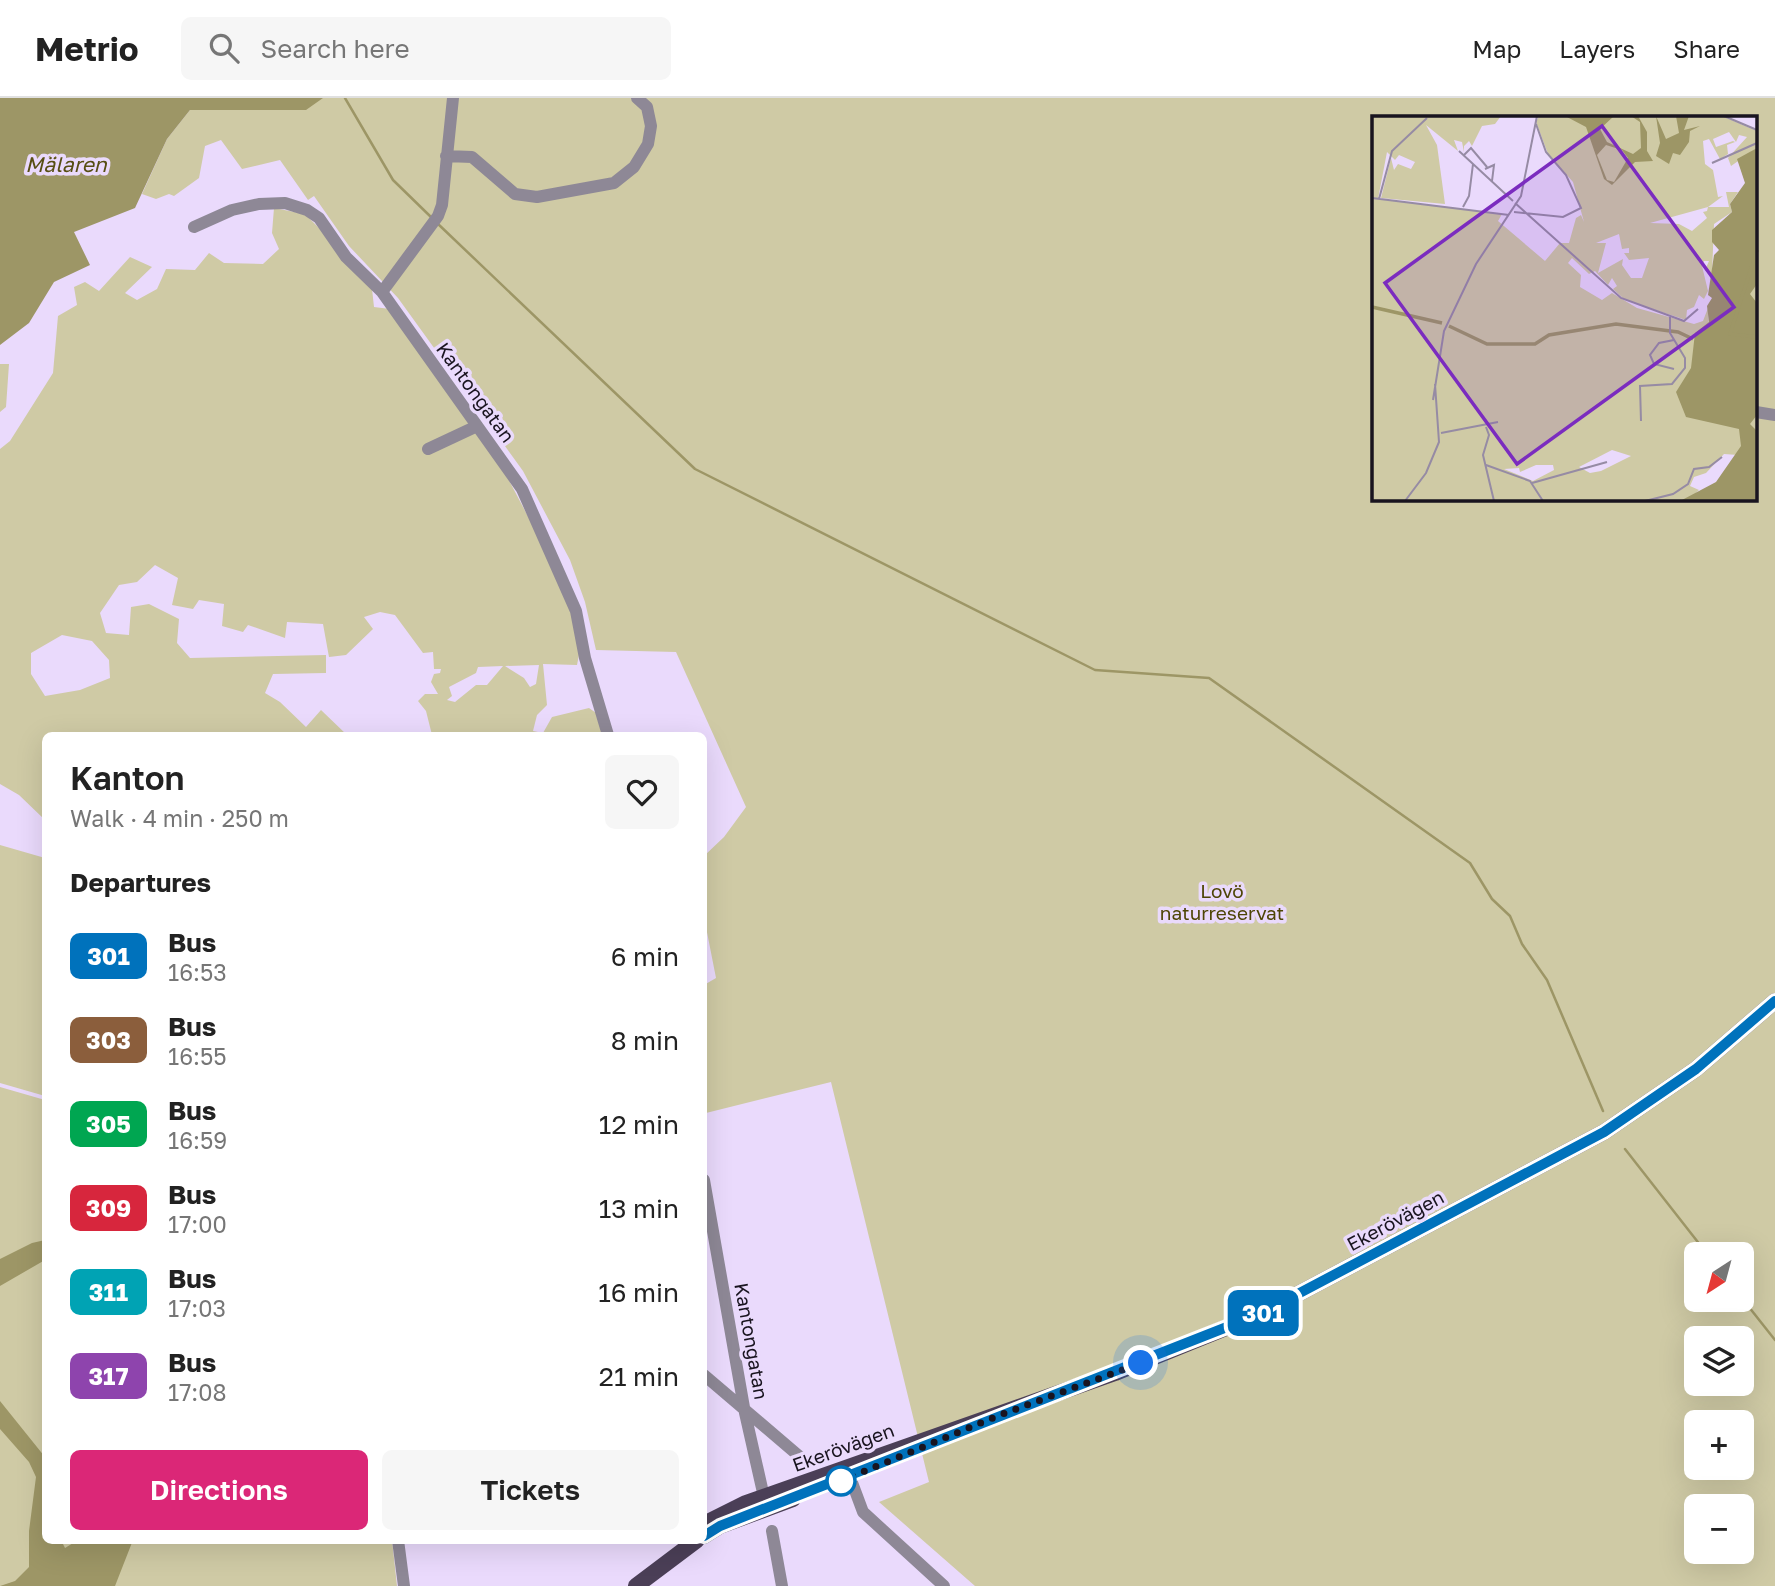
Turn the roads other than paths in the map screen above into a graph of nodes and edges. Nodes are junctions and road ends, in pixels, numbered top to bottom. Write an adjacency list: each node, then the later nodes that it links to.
1 (453, 98): 3 (street)
2 (637, 98): 3 (street)
3 (446, 156): 5 (street)
4 (194, 227): 5 (street, Kantongatan)
5 (382, 292): 6 (street, Kantongatan)
6 (475, 427): 7 (street); 8 (street, Kantongatan)
7 (428, 449)
8 (607, 732)
9 (1775, 1001): 14 (main road, Ekerövägen)
10 (707, 1197): 12 (street, Kantongatan)
11 (707, 1378): 12 (street)
12 (745, 1413): 13 (street); 15 (street, Kantongatan)
13 (806, 1462)
14 (848, 1473): 15 (main road, Ekerövägen); 26 (street)
15 (766, 1503): 16 (main road, Ekerövägen); 18 (main road, Ekerövägen)
16 (707, 1523)
17 (772, 1531): 25 (street)
18 (707, 1534)
19 (399, 1544): 22 (street)
20 (674, 1544): 23 (main road)
21 (692, 1544): 24 (main road)
22 (404, 1586)
23 (626, 1586)
24 (636, 1586)
25 (782, 1586)
26 (944, 1586)

